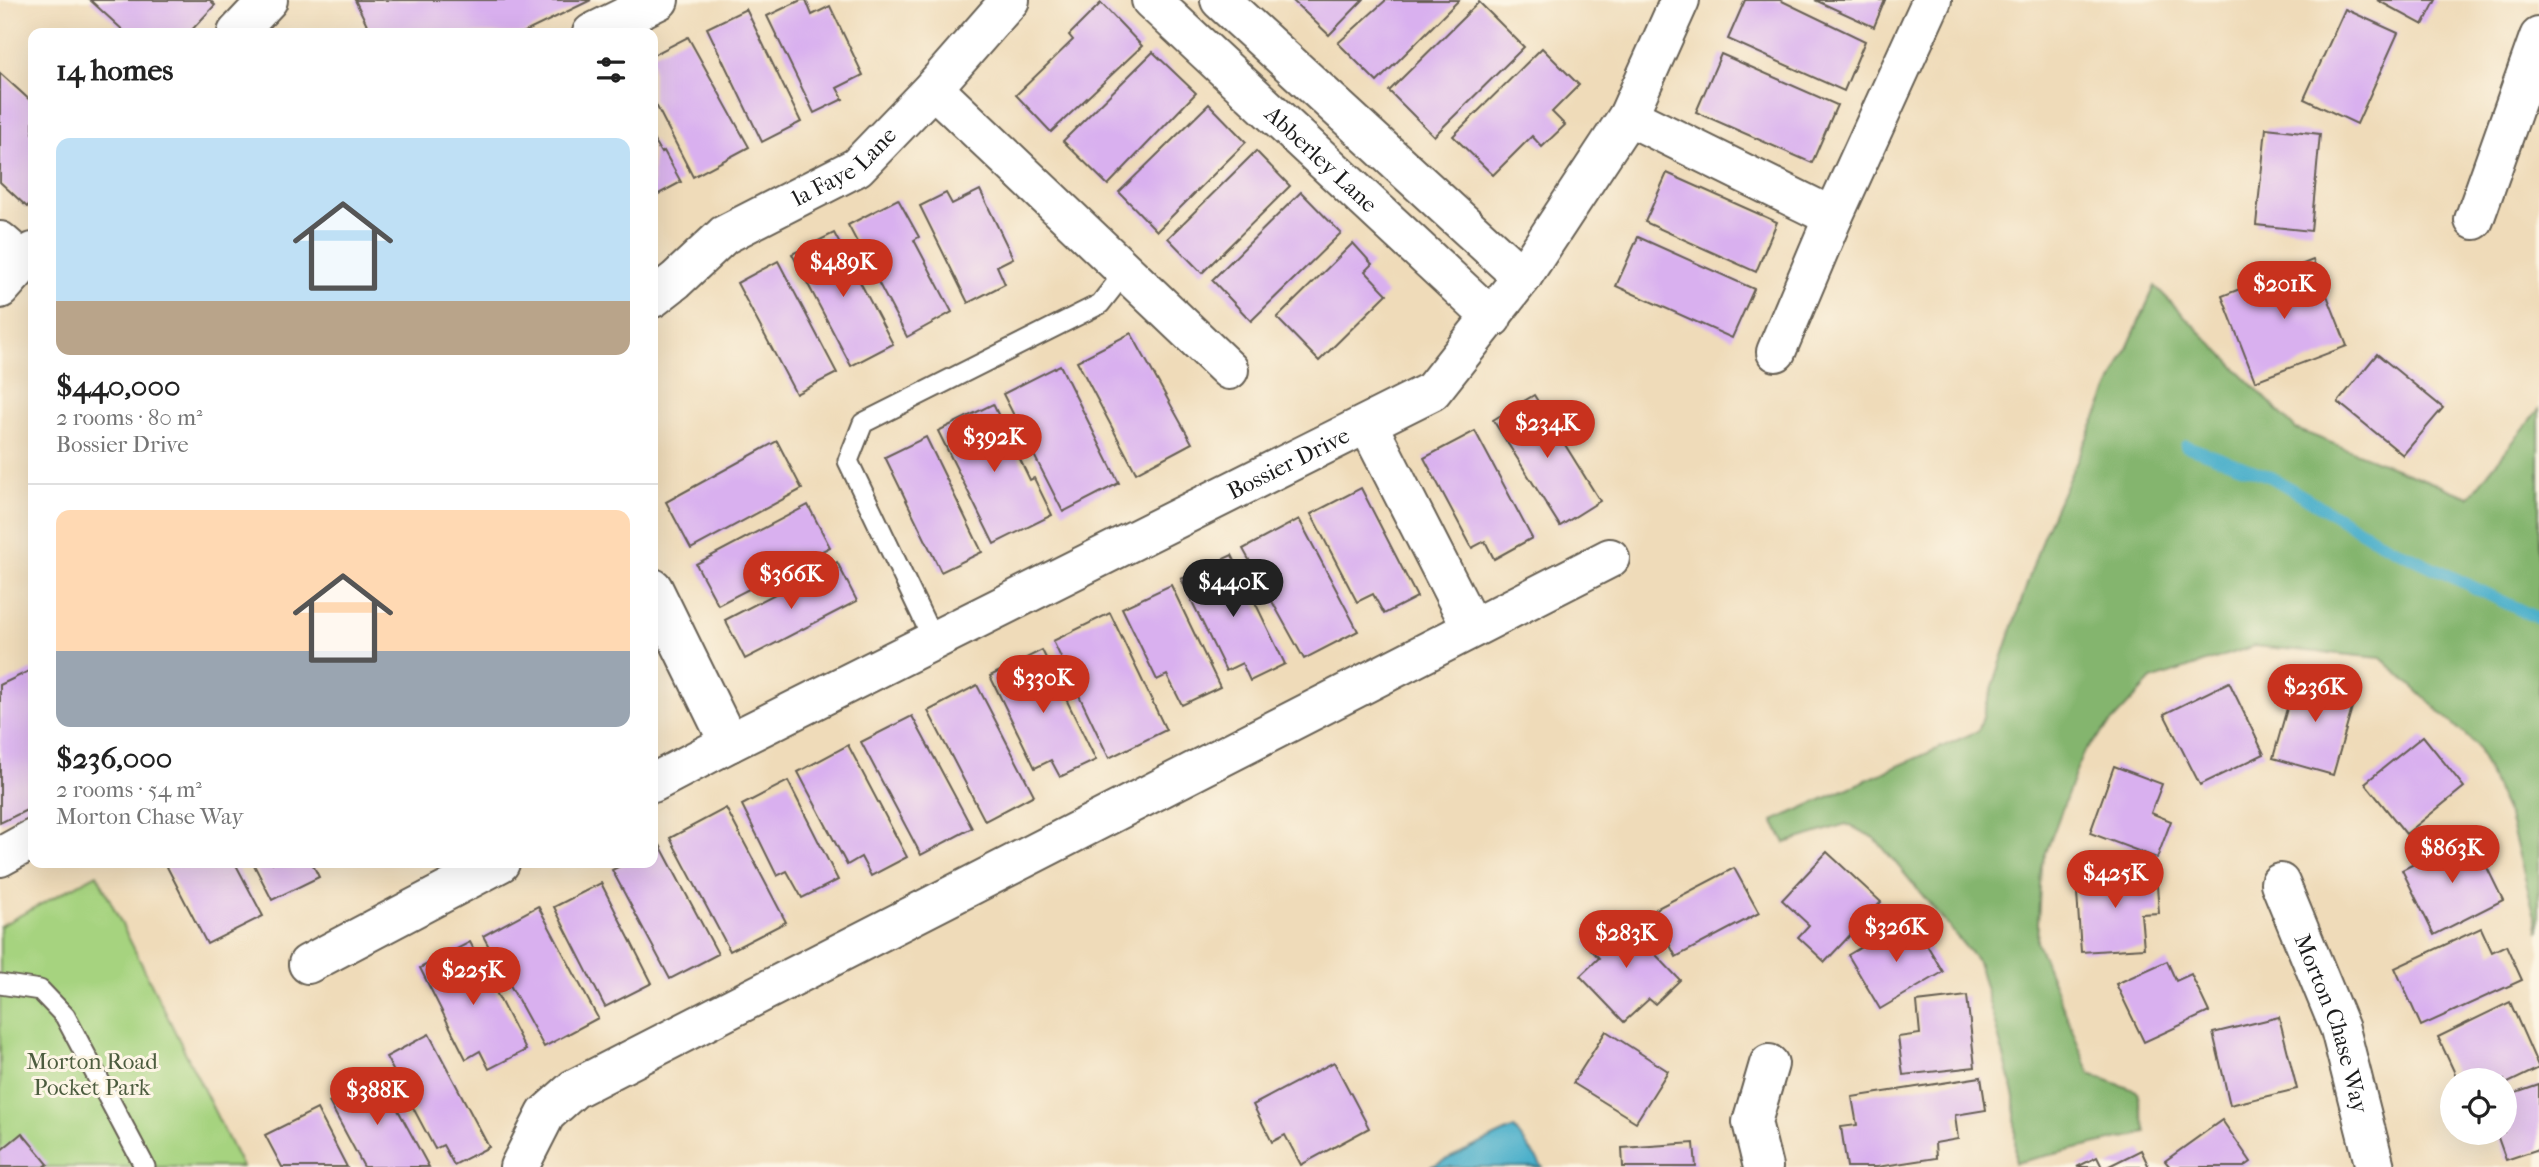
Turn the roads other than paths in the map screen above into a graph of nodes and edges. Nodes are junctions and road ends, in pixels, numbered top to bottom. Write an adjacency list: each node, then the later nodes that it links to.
1 (268, 0): 8 (street)
2 (659, 0): 9 (street)
3 (1010, 0): 11 (street, la Faye Lane)
4 (1151, 0): 18 (street, Abberley Lane)
5 (1220, 0): 16 (street, Abberley Lane)
6 (1680, 0): 12 (street, Bossier Drive)
7 (1932, 0): 13 (street)
8 (242, 28)
9 (602, 28)
10 (2539, 37): 14 (street)
11 (933, 88): 15 (street); 17 (street, la Faye Lane)
12 (1628, 116): 13 (street); 16 (street, Bossier Drive)
13 (1833, 217): 19 (street)
14 (2474, 220)
15 (1125, 272): 20 (street); 25 (lane)
16 (1522, 277): 18 (street, Bossier Drive)
17 (658, 294)
18 (1492, 318): 21 (street, Bossier Drive)
19 (1776, 352)
20 (1229, 370)
21 (1368, 425): 24 (street); 25 (street, Bossier Drive)
22 (1610, 558): 24 (street)
23 (658, 598): 26 (street)
24 (1471, 627): 36 (street)
25 (933, 639): 26 (street, Bossier Drive)
26 (729, 743): 27 (street, Bossier Drive)
27 (658, 780)
28 (28, 842): 29 (street)
29 (0, 857)
30 (490, 868): 32 (street)
31 (2280, 883): 38 (street, Morton Chase Way)
32 (308, 964)
33 (0, 984): 35 (lane)
34 (1769, 1063): 37 (street)
35 (145, 1167)
36 (519, 1167)
37 (1763, 1167)
38 (2375, 1167)

